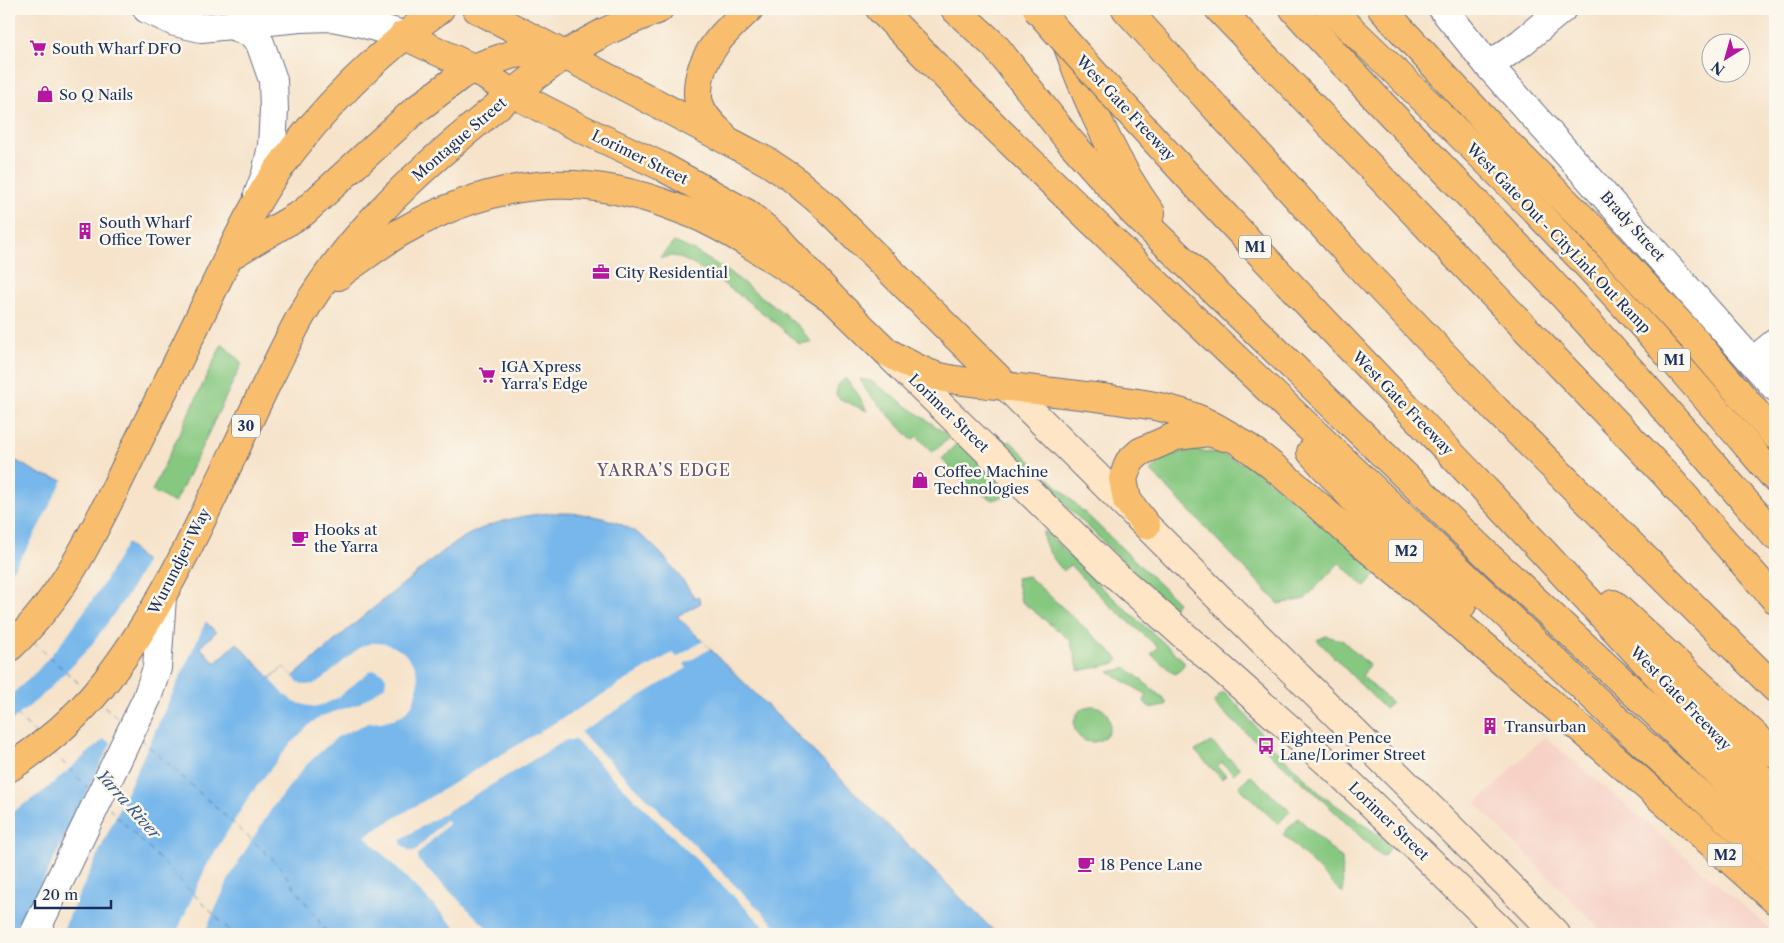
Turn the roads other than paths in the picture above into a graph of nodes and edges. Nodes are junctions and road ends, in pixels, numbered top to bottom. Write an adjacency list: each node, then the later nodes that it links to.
1 (147, 9): 18 (street)
2 (440, 9): 19 (highway)
3 (477, 9): 20 (highway)
4 (659, 9): 20 (highway, Montague Street / 30)
5 (749, 9): 25 (highway)
6 (880, 9): 29 (highway)
7 (955, 9): 28 (highway)
8 (1037, 9): 45 (highway, West Gate Freeway / M1, bridge)
9 (1054, 9): 28 (highway)
10 (1126, 9): 46 (highway)
11 (1219, 9): 23 (highway)
12 (1240, 9): 23 (highway)
13 (1294, 9): 41 (highway)
14 (1330, 9): 39 (highway, West Gate Out - CityLink Out Ramp / M1)
15 (1382, 9): 37 (highway)
16 (1443, 9): 21 (street, Brady Street)
17 (1562, 9): 21 (street)
18 (231, 26): 19 (street); 26 (street)
19 (403, 35): 22 (highway, Lorimer Street); 26 (highway)
20 (565, 55): 22 (highway); 24 (highway, Montague Street / 30); 25 (highway)
21 (1489, 66): 34 (street, Brady Street)
22 (473, 68): 24 (highway, Lorimer Street); 27 (highway)
23 (1278, 70): 43 (highway)
24 (512, 93): 30 (highway, Lorimer Street); 31 (highway, Montague Street / 30)
25 (730, 142): 35 (highway)
26 (252, 209): 27 (highway)
27 (228, 257): 44 (highway)
28 (1186, 264): 51 (highway)
29 (1151, 278): 50 (highway, M2); 52 (highway)
30 (834, 300): 31 (highway); 33 (highway, Lorimer Street)
31 (305, 310): 42 (highway, Wurundjeri Way / 30)
32 (1775, 343): 34 (street)
33 (887, 352): 35 (highway); 55 (main road, Lorimer Street)
34 (1753, 361): 36 (street, Brady Street)
35 (1007, 387): 38 (highway, M2); 40 (main road)
36 (1775, 387)
37 (1775, 435)
38 (1245, 444): 40 (highway, M2); 50 (highway, M2)
39 (1775, 478)
40 (1146, 525): 56 (main road)
41 (1775, 536)
42 (162, 597): 48 (highway, Wurundjeri Way / 30); 54 (street)
43 (1775, 600)
44 (9, 648)
45 (1674, 675): 47 (highway); 49 (highway, West Gate Freeway / M1)
46 (1775, 688)
47 (1775, 754)
48 (9, 768)
49 (1775, 793)
50 (1674, 810): 53 (highway, M2)
51 (1775, 829)
52 (1775, 863)
53 (1775, 900)
54 (34, 934)
55 (1504, 934)
56 (1556, 934)

